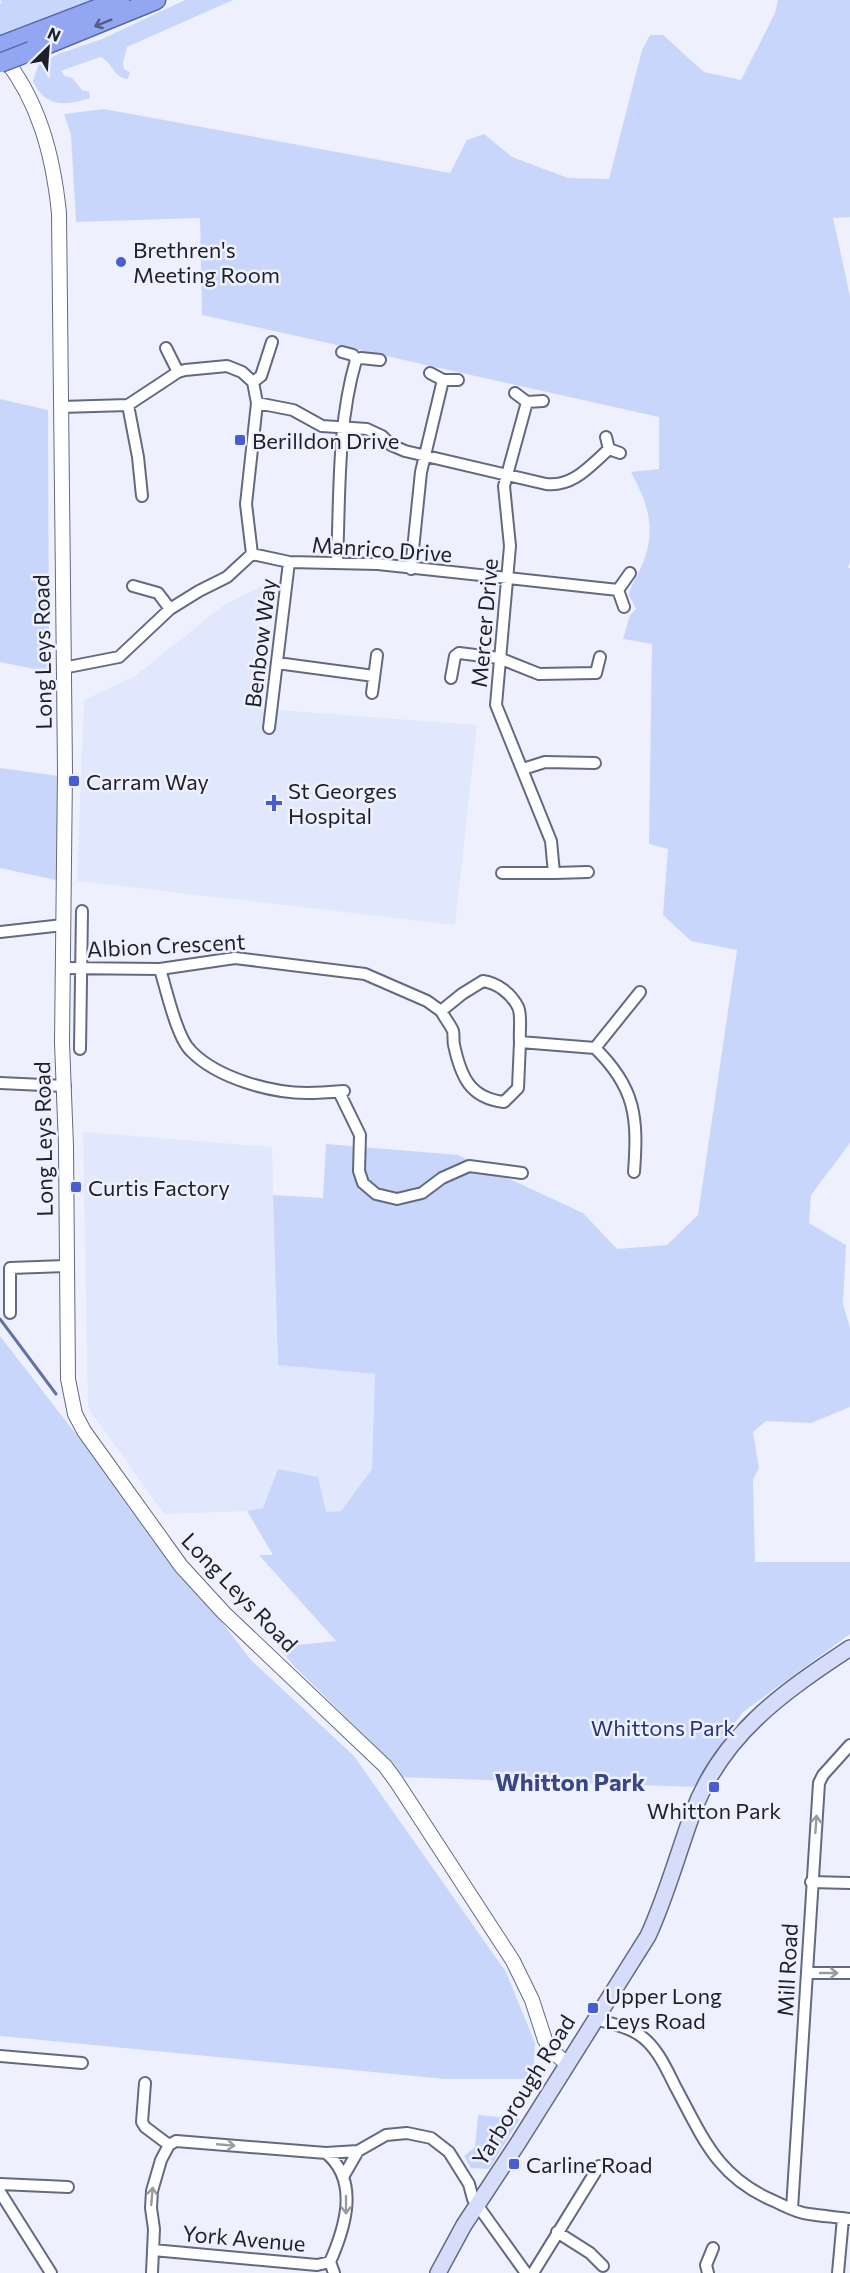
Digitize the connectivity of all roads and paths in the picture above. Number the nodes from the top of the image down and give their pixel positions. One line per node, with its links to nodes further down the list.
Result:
1 (120, 0): 3 (highway)
2 (156, 0): 3 (highway, one-way to 3)
3 (28, 44): 4 (highway); 6 (highway, bridge)
4 (0, 46)
5 (0, 52): 22 (street, Long Leys Road)
6 (0, 63)
7 (273, 342): 16 (street)
8 (166, 348): 12 (street)
9 (342, 352): 10 (street)
10 (356, 360): 11 (street); 23 (street)
11 (380, 360)
12 (178, 372): 16 (street); 21 (street)
13 (430, 373): 14 (street)
14 (443, 380): 15 (street); 27 (street)
15 (458, 380)
16 (253, 382): 18 (street)
17 (515, 393): 19 (street)
18 (257, 402): 23 (street); 30 (street)
19 (527, 402): 20 (street); 28 (street, Mercer Drive)
20 (543, 402)
21 (128, 405): 22 (street); 29 (street)
22 (61, 407): 44 (street, Long Leys Road)
23 (343, 428): 27 (street); 31 (street)
24 (606, 437): 25 (street)
25 (609, 449): 26 (street); 28 (street)
26 (620, 453)
27 (425, 455): 28 (street); 33 (street)
28 (507, 474): 35 (street, Mercer Drive)
29 (142, 496)
30 (252, 554): 32 (street, Manrico Drive); 39 (street)
31 (337, 561): 32 (street, Manrico Drive); 33 (street, Manrico Drive)
32 (289, 562): 43 (street, Benbow Way)
33 (411, 569): 35 (street, Manrico Drive)
34 (630, 573): 37 (street)
35 (507, 579): 37 (street, Manrico Drive); 42 (street, Mercer Drive)
36 (133, 586): 39 (street)
37 (618, 590): 38 (street)
38 (624, 607)
39 (170, 609): 44 (street)
40 (377, 655): 45 (street)
41 (600, 657): 42 (street)
42 (499, 658): 46 (street); 50 (street, Mercer Drive)
43 (277, 663): 45 (street); 48 (street, Benbow Way)
44 (63, 668): 55 (street, Long Leys Road)
45 (374, 676): 47 (street)
46 (451, 678)
47 (372, 693)
48 (269, 728)
49 (595, 763): 50 (street)
50 (523, 770): 53 (street, Mercer Drive)
51 (588, 872): 53 (street)
52 (502, 873): 53 (street)
53 (554, 873)
54 (82, 911): 58 (street)
55 (63, 925): 56 (street); 57 (street, Long Leys Road)
56 (0, 932)
57 (63, 968): 58 (street, Albion Crescent); 66 (street, Long Leys Road)
58 (80, 969): 59 (street, Albion Crescent); 64 (street)
59 (160, 969): 61 (street, Albion Crescent); 67 (street)
60 (640, 992): 63 (street)
61 (441, 1011): 62 (street); 62 (street)
62 (520, 1042): 63 (street)
63 (595, 1048): 68 (street)
64 (80, 1049)
65 (0, 1083): 66 (street)
66 (65, 1086): 69 (street, Long Leys Road)
67 (522, 1173)
68 (634, 1173)
69 (66, 1266): 70 (street); 80 (street, Long Leys Road)
70 (10, 1313)
71 (850, 1648): 77 (main road, Yarborough Road)
72 (850, 1745): 73 (street, Mill Road, one-way to 72)
73 (811, 1882): 74 (street); 75 (street, Mill Road)
74 (850, 1883)
75 (808, 1973): 76 (street, one-way to 76); 93 (street, Mill Road)
76 (850, 1973)
77 (595, 2019): 80 (main road, Yarborough Road); 93 (street)
78 (0, 2056): 79 (street)
79 (82, 2063)
80 (567, 2064): 90 (main road, Yarborough Road)
81 (145, 2083): 82 (street)
82 (169, 2145): 84 (street, one-way to 84); 97 (street, one-way to 82)
83 (358, 2151): 84 (street); 86 (street); 88 (street)
84 (326, 2153): 86 (street)
85 (599, 2166): 95 (street)
86 (343, 2176): 98 (street, one-way to 98)
87 (0, 2184): 89 (street)
88 (469, 2184): 90 (street); 92 (street)
89 (68, 2187)
90 (488, 2187): 92 (main road, Yarborough Road)
91 (0, 2192): 100 (street)
92 (478, 2204): 103 (main road, Yarborough Road); 104 (street)
93 (792, 2209): 94 (street)
94 (847, 2218): 107 (street)
95 (557, 2232): 99 (street); 105 (street)
96 (713, 2248): 106 (street)
97 (153, 2250): 98 (street, York Avenue); 101 (street)
98 (330, 2262): 102 (street)
99 (603, 2266)
100 (51, 2273)
101 (152, 2273)
102 (334, 2273)
103 (438, 2273)
104 (526, 2273)
105 (533, 2273)
106 (708, 2273)
107 (838, 2273)

